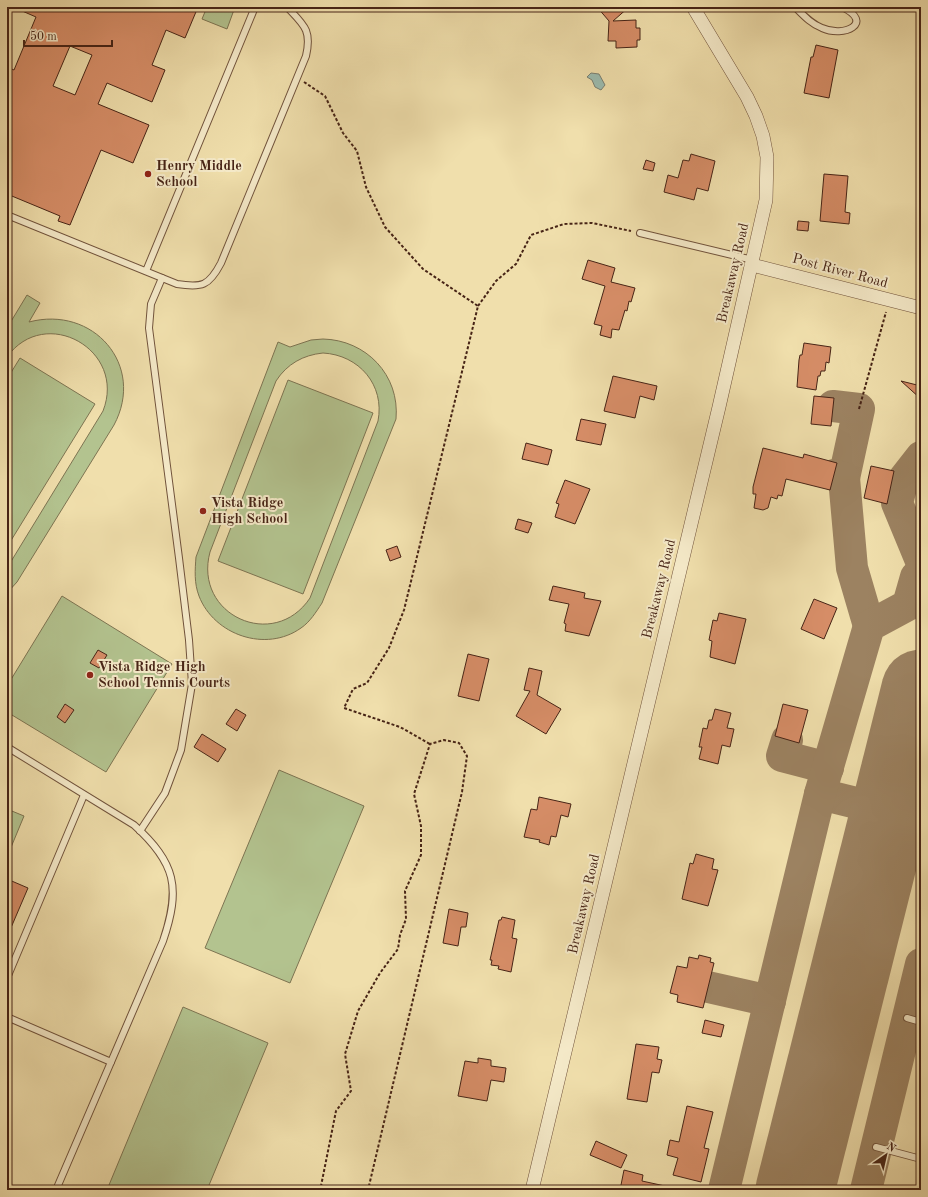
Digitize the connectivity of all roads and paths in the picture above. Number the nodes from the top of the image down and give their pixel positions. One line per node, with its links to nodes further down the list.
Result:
1 (255, 7): 10 (lane)
2 (287, 7): 6 (lane)
3 (795, 7): 4 (lane)
4 (842, 7)
5 (694, 8): 9 (street, Breakaway Road)
6 (297, 78): 11 (lane); 13 (path)
7 (7, 215): 10 (lane)
8 (640, 232): 9 (lane); 13 (path)
9 (752, 263): 12 (street, Post River Road); 30 (street, Breakaway Road)
10 (146, 271): 11 (lane)
11 (162, 278): 19 (lane)
12 (889, 300): 14 (street, Post River Road); 15 (path)
13 (478, 306): 16 (path)
14 (921, 308)
15 (859, 409)
16 (430, 744): 28 (path); 29 (path)
17 (7, 747): 18 (lane)
18 (84, 795): 19 (lane); 20 (lane)
19 (140, 831): 24 (lane)
20 (7, 978)
21 (7, 1017): 24 (lane)
22 (907, 1018): 23 (lane)
23 (921, 1022)
24 (111, 1062): 27 (lane)
25 (876, 1147): 26 (lane)
26 (921, 1160)
27 (56, 1190)
28 (317, 1190)
29 (368, 1190)
30 (532, 1190)

